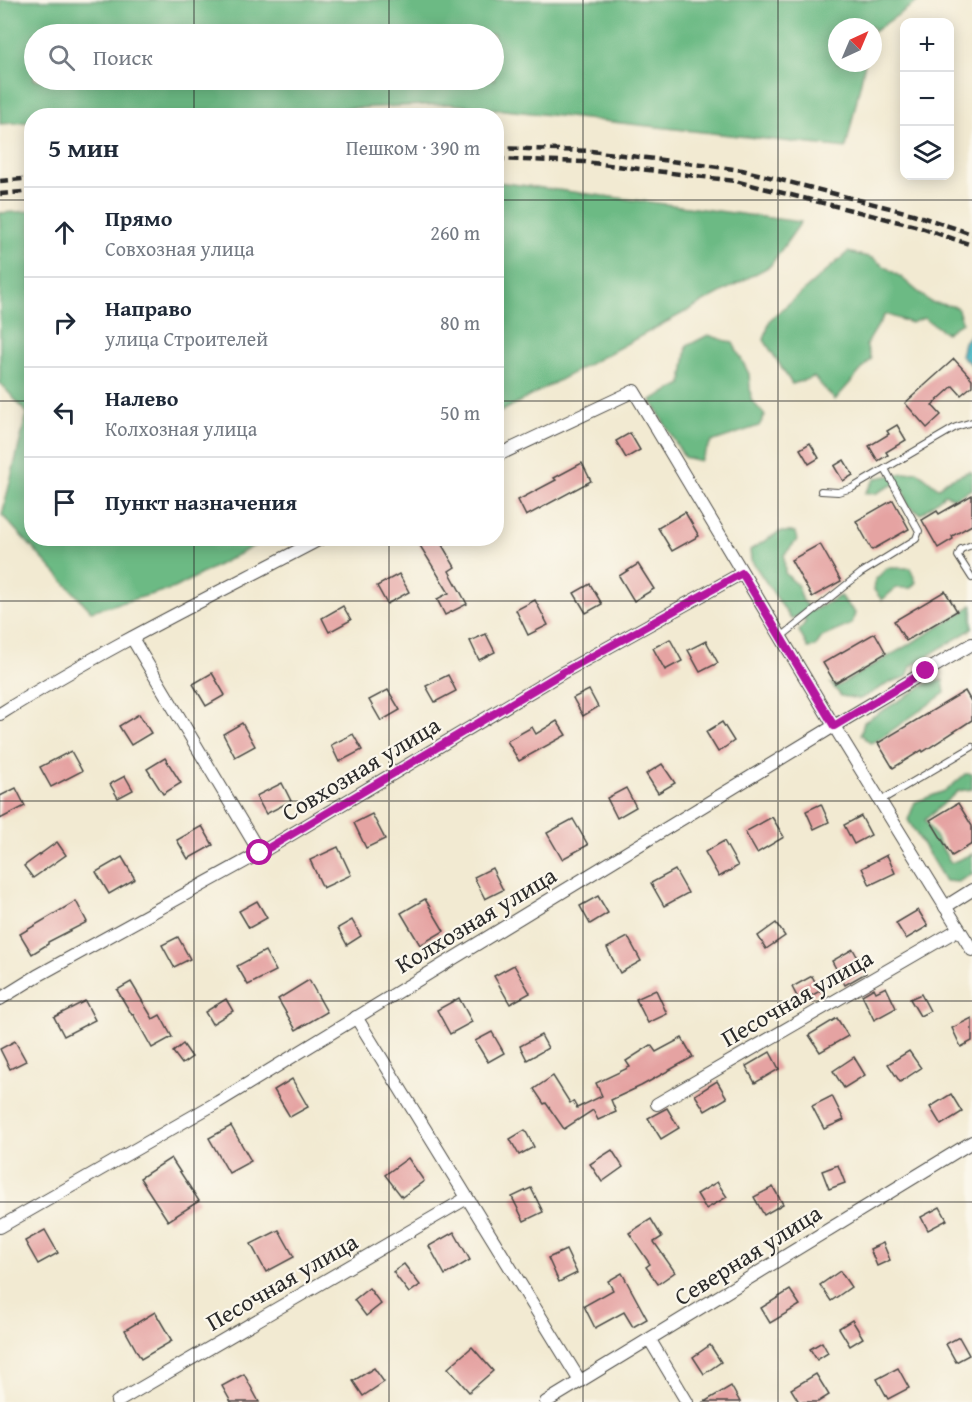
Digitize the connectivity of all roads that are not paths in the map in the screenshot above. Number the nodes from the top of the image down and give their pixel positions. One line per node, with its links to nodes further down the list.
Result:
1 (972, 422): 3 (lane)
2 (504, 452): 7 (street)
3 (885, 469): 4 (lane); 9 (lane)
4 (821, 491)
5 (972, 544): 8 (lane)
6 (307, 546): 10 (street)
7 (742, 573): 9 (street); 16 (street, Совхозная улица)
8 (972, 578)
9 (780, 637): 13 (street)
10 (132, 638): 12 (street); 16 (street)
11 (972, 644): 13 (street, Колхозная улица)
12 (0, 714)
13 (834, 726): 15 (street); 22 (street, Колхозная улица)
14 (972, 747): 15 (lane)
15 (880, 801): 18 (street)
16 (260, 853): 21 (street, Совхозная улица)
17 (972, 890): 18 (street)
18 (945, 907): 19 (street)
19 (959, 929): 20 (street); 23 (street, Песочная улица)
20 (972, 950)
21 (0, 999)
22 (356, 1017): 25 (street); 26 (street, Колхозная улица)
23 (657, 1104)
24 (972, 1142): 27 (street, Северная улица)
25 (467, 1198): 28 (street); 29 (street, Песочная улица)
26 (0, 1227)
27 (650, 1340): 28 (street, Северная улица); 31 (street)
28 (580, 1381): 30 (street, Северная улица)
29 (117, 1402)
30 (546, 1402)
31 (687, 1402)

